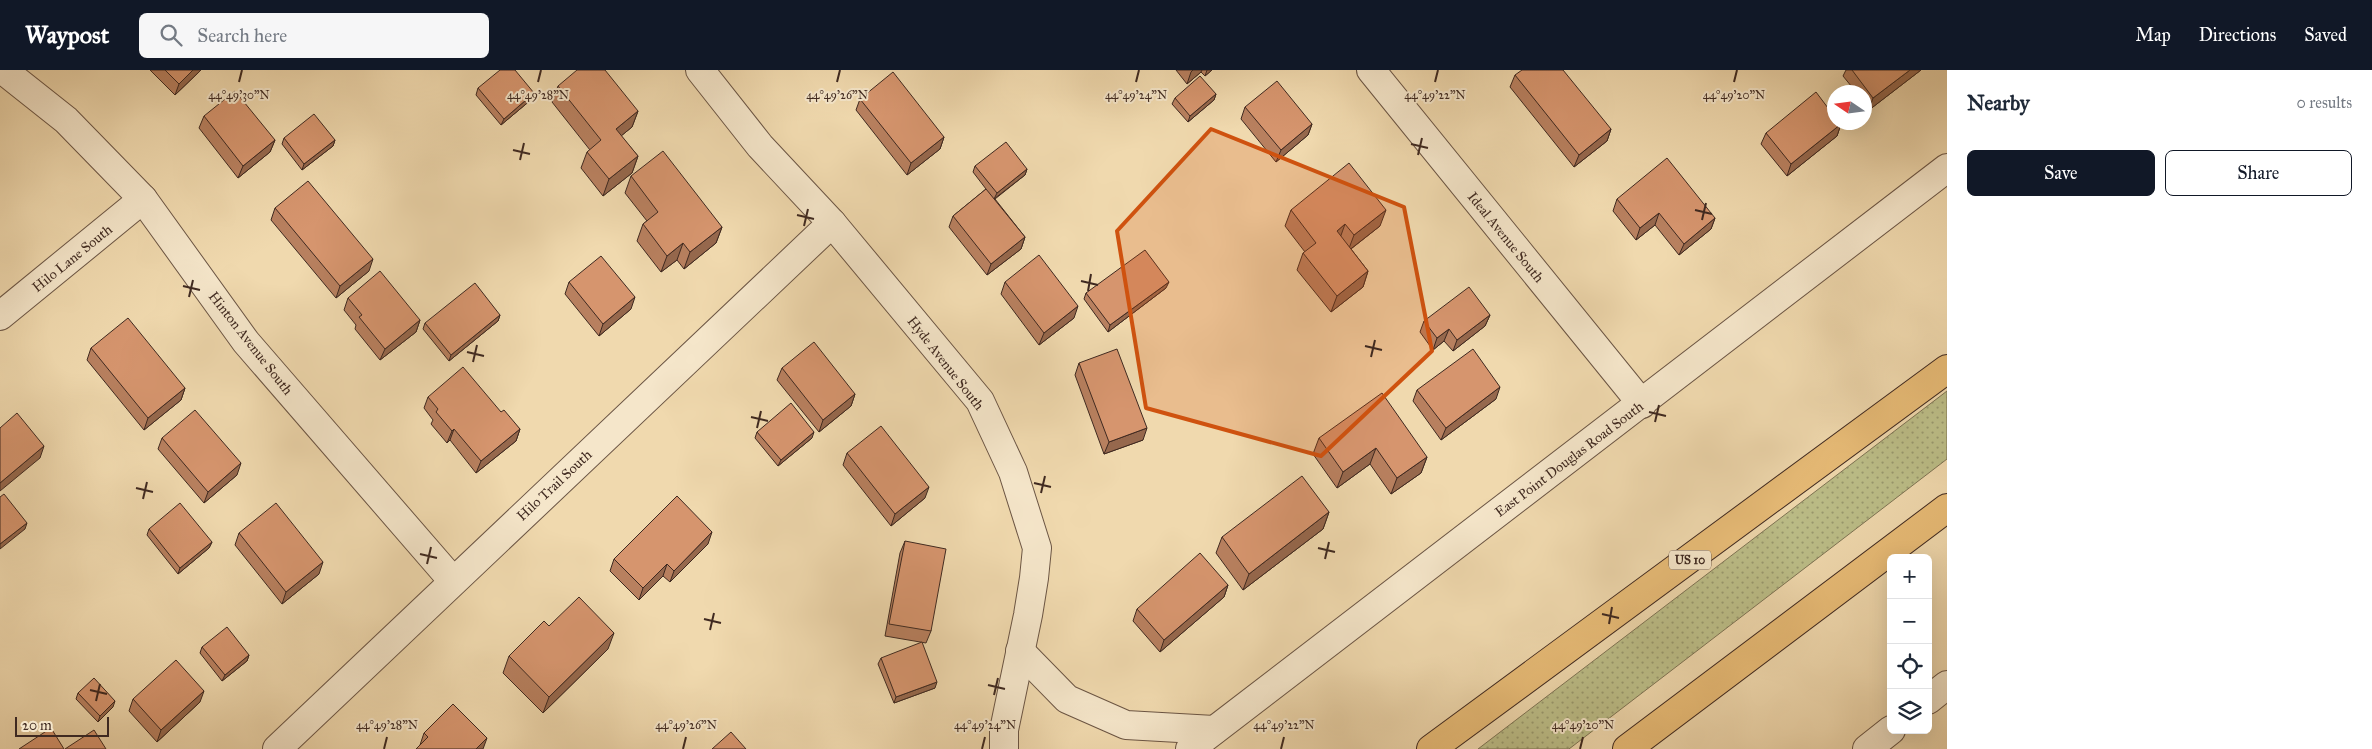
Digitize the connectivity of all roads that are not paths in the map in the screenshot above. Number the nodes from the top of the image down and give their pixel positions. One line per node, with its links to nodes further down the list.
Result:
1 (3, 70): 5 (street, Hinton Avenue South)
2 (700, 70): 6 (street, Hyde Avenue South)
3 (1371, 70): 9 (street, Ideal Avenue South)
4 (1947, 168): 9 (street, East Point Douglas Road South)
5 (143, 199): 7 (street, Hilo Lane South); 11 (street, Hinton Avenue South)
6 (832, 223): 11 (street, Hilo Trail South); 12 (street, Hyde Avenue South)
7 (0, 316)
8 (1947, 369): 20 (highway, US 10)
9 (1642, 404): 15 (street, East Point Douglas Road South)
10 (1947, 508): 21 (highway)
11 (452, 581): 17 (street, Hilo Trail South)
12 (1020, 651): 15 (street); 18 (street, Hyde Avenue South)
13 (1947, 685): 14 (street)
14 (1932, 697)
15 (1214, 730): 19 (street, East Point Douglas Road South)
16 (1887, 733): 22 (street)
17 (277, 749)
18 (1004, 749)
19 (1190, 749)
20 (1431, 749)
21 (1627, 749)
22 (1867, 749)

